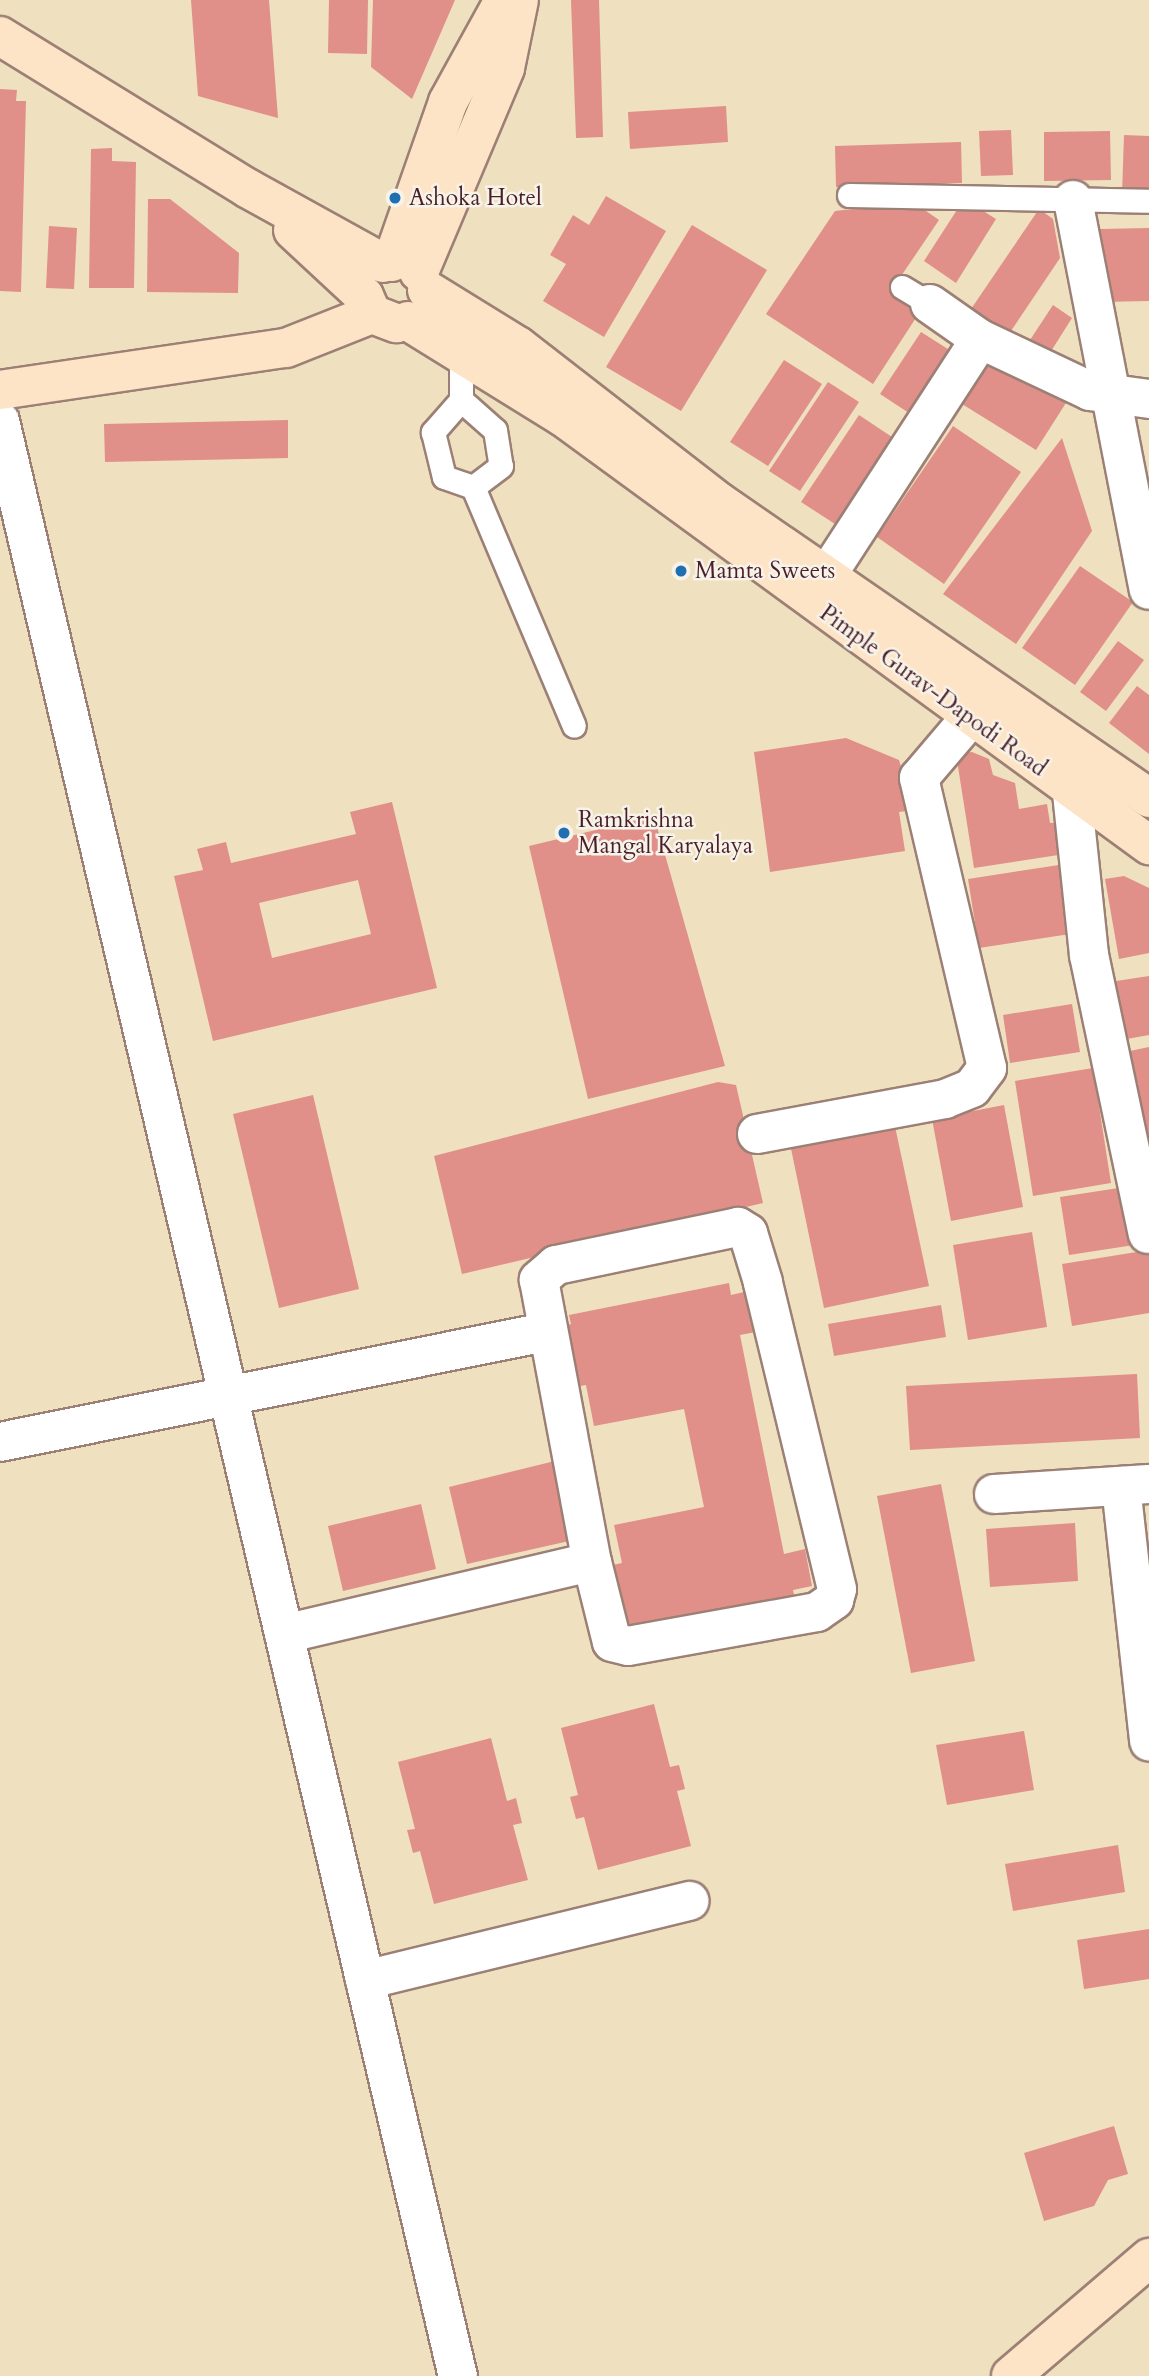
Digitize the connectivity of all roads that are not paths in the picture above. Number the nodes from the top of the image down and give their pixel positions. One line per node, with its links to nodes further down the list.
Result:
1 (504, 0): 7 (street)
2 (519, 0): 7 (street)
3 (0, 36): 7 (street, Pimple Gurav-Dapodi Road)
4 (849, 195): 5 (lane)
5 (1073, 200): 6 (lane); 12 (street)
6 (1149, 201)
7 (395, 288): 10 (street, Pimple Gurav-Dapodi Road); 11 (street); 16 (street, Pimple Gurav-Dapodi Road)
8 (916, 296): 9 (street)
9 (980, 339): 12 (street); 16 (street)
10 (461, 355): 13 (lane); 18 (street, Pimple Gurav-Dapodi Road)
11 (0, 390)
12 (1131, 399): 17 (street)
13 (461, 400): 15 (lane); 15 (lane)
14 (0, 421): 26 (street)
15 (472, 487): 19 (lane)
16 (827, 576): 21 (street, Pimple Gurav-Dapodi Road)
17 (1149, 590)
18 (970, 718): 20 (street, Pimple Gurav-Dapodi Road); 23 (street)
19 (573, 726)
20 (1072, 793): 22 (street, Pimple Gurav-Dapodi Road); 24 (street)
21 (1149, 798)
22 (1149, 845)
23 (757, 1134)
24 (1148, 1234)
25 (535, 1334): 26 (street)
26 (229, 1399): 27 (street); 31 (street)
27 (0, 1442)
28 (1135, 1485): 29 (street); 32 (street)
29 (994, 1494)
30 (592, 1562): 30 (street); 31 (street)
31 (284, 1634): 34 (street)
32 (1149, 1741)
33 (690, 1902): 34 (street)
34 (365, 1980): 36 (street)
35 (1149, 2258): 37 (street)
36 (458, 2376)
37 (1011, 2376)

